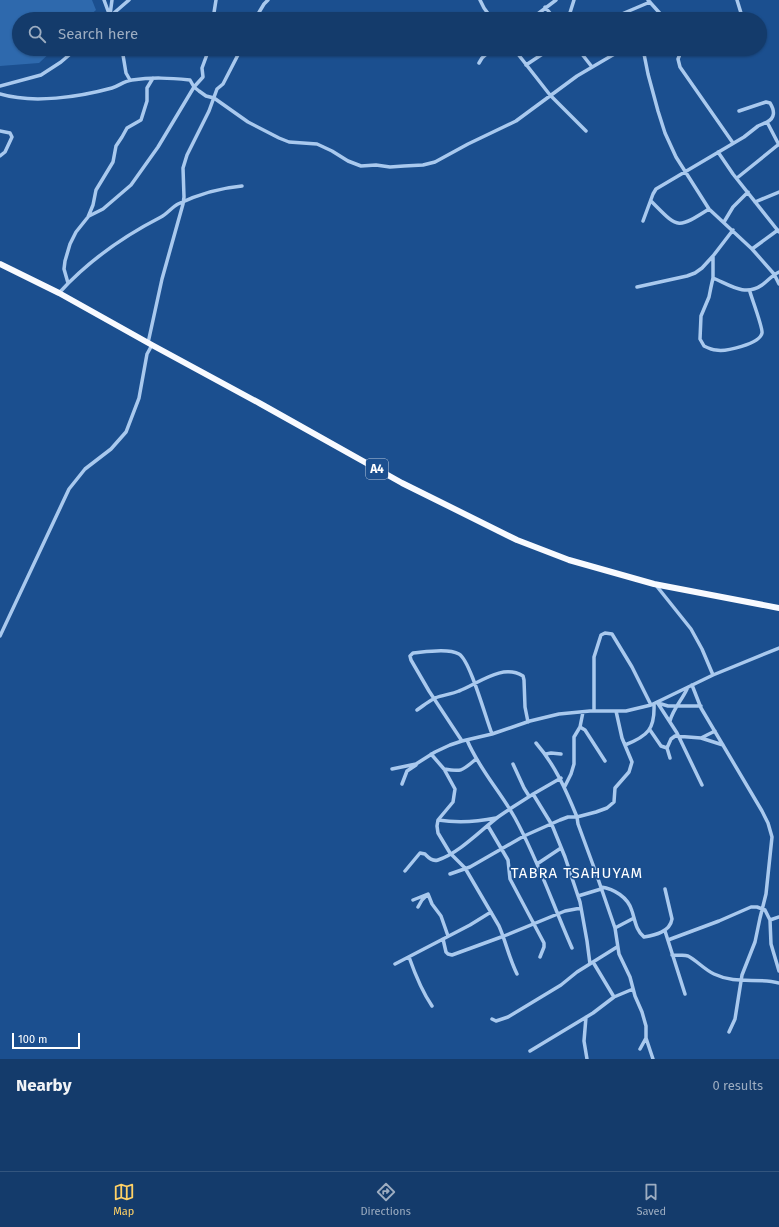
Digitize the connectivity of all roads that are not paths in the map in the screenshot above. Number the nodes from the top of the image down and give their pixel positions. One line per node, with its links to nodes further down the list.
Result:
1 (104, 0): 12 (street)
2 (112, 0): 13 (street)
3 (129, 0): 14 (street)
4 (216, 0): 15 (street)
5 (268, 0): 16 (street)
6 (480, 0): 17 (street)
7 (556, 0): 11 (street)
8 (574, 0): 20 (street)
9 (737, 0): 23 (street)
10 (649, 1): 21 (street); 22 (street)
11 (545, 7): 18 (street); 19 (street)
12 (107, 12)
13 (110, 12)
14 (116, 12)
15 (214, 12)
16 (259, 12)
17 (487, 12)
18 (539, 12)
19 (549, 12)
20 (570, 12)
21 (625, 12)
22 (659, 12)
23 (741, 12)
24 (68, 56): 40 (street)
25 (123, 56): 39 (street)
26 (206, 56): 41 (street)
27 (237, 56): 44 (street)
28 (484, 56): 35 (street)
29 (519, 56): 36 (street)
30 (540, 56): 36 (street)
31 (583, 56): 37 (street)
32 (611, 56): 37 (street)
33 (644, 56): 53 (street)
34 (679, 56): 49 (street)
35 (479, 62)
36 (526, 65): 43 (street)
37 (592, 67): 43 (street)
38 (153, 78): 39 (street); 41 (street); 62 (street)
39 (130, 80): 42 (street)
40 (0, 86)
41 (194, 87): 44 (street); 62 (street)
42 (0, 94)
43 (550, 95): 44 (street); 48 (street)
44 (214, 98): 59 (street)
45 (739, 111): 46 (street)
46 (767, 122): 49 (street); 50 (street)
47 (0, 131): 52 (street)
48 (586, 132)
49 (733, 143): 51 (street)
50 (779, 144): 54 (street)
51 (718, 152): 53 (street); 54 (street)
52 (0, 156)
53 (686, 172): 58 (street); 61 (street)
54 (737, 178): 56 (street)
55 (242, 186): 59 (street)
56 (748, 192): 60 (street); 64 (street)
57 (779, 192): 60 (street)
58 (651, 201): 61 (street); 63 (street)
59 (184, 202): 73 (street); 78 (street)
60 (755, 202): 66 (street)
61 (710, 209): 64 (street)
62 (88, 217): 73 (street)
63 (643, 221)
64 (724, 222): 65 (street)
65 (733, 230): 67 (street); 68 (street)
66 (779, 231): 67 (street)
67 (752, 249): 71 (street)
68 (713, 256): 72 (street); 75 (street)
69 (0, 264): 77 (highway, A4)
70 (779, 272): 71 (street)
71 (774, 274): 74 (street); 76 (street)
72 (713, 278): 76 (street); 76 (street)
73 (68, 283): 77 (street)
74 (779, 284)
75 (637, 287)
76 (750, 292)
77 (58, 294): 78 (highway, A4)
78 (150, 344): 79 (highway, A4); 81 (street)
79 (654, 584): 80 (highway, A4); 83 (street)
80 (779, 608)
81 (0, 636)
82 (779, 648): 83 (street)
83 (713, 675): 85 (street)
84 (475, 685): 87 (street); 87 (street); 96 (street); 100 (street)
85 (692, 686): 86 (street); 90 (street)
86 (687, 688): 88 (street); 89 (street)
87 (434, 699): 91 (street); 104 (street)
88 (654, 704): 89 (street); 92 (street); 93 (street); 95 (street); 98 (street)
89 (677, 706): 90 (street); 95 (street)
90 (701, 706): 99 (street)
91 (417, 710)
92 (594, 711): 93 (street); 94 (street)
93 (616, 711): 106 (street)
94 (583, 712): 96 (street); 97 (street)
95 (670, 721): 101 (street)
96 (528, 722): 100 (street)
97 (580, 727): 114 (street); 122 (street)
98 (650, 730): 106 (street); 108 (street)
99 (715, 731): 102 (street); 107 (street)
100 (492, 734): 103 (street)
101 (678, 736): 102 (street); 108 (street); 121 (street)
102 (701, 738): 107 (street)
103 (467, 740): 104 (street); 113 (street)
104 (462, 741): 109 (street)
105 (536, 743): 110 (street)
106 (625, 745): 125 (street)
107 (723, 745): 145 (street)
108 (667, 748): 112 (street)
109 (432, 754): 115 (street); 118 (street)
110 (546, 754): 111 (street); 119 (street)
111 (561, 754)
112 (670, 758)
113 (476, 760): 118 (street); 124 (street)
114 (605, 761)
115 (416, 764): 117 (street); 120 (street)
116 (513, 764): 123 (street)
117 (392, 769)
118 (444, 769): 127 (street)
119 (560, 778): 122 (street); 123 (street)
120 (402, 784)
121 (702, 785)
122 (564, 786): 125 (street)
123 (531, 795): 124 (street); 128 (street)
124 (510, 809): 126 (street); 130 (street)
125 (577, 817): 128 (street); 138 (street)
126 (497, 818): 127 (street); 129 (street)
127 (438, 820): 133 (street)
128 (552, 825): 130 (street); 131 (street)
129 (488, 826): 132 (street); 133 (street)
130 (524, 836): 132 (street); 134 (street)
131 (562, 848): 134 (street); 141 (street)
132 (502, 849): 135 (street); 151 (street)
133 (450, 853): 135 (street); 136 (street)
134 (537, 864): 147 (street)
135 (465, 868): 137 (street); 146 (street)
136 (405, 871)
137 (450, 874)
138 (601, 888): 141 (street); 149 (street); 152 (street)
139 (665, 889): 153 (street)
140 (428, 894): 142 (street); 143 (street); 154 (street)
141 (578, 896): 144 (street)
142 (413, 900)
143 (418, 907)
144 (581, 908): 147 (street); 163 (street)
145 (762, 909): 150 (street); 157 (street); 167 (street)
146 (491, 912): 154 (street); 155 (street)
147 (559, 914): 151 (street); 159 (street)
148 (779, 917): 150 (street)
149 (634, 918): 152 (street); 153 (street)
150 (770, 920): 165 (street)
151 (534, 923): 155 (street); 162 (street)
152 (614, 928): 158 (street)
153 (665, 931): 157 (street)
154 (448, 936): 156 (street)
155 (504, 936): 156 (street); 166 (street)
156 (443, 939): 161 (street)
157 (668, 940): 160 (street)
158 (617, 947): 163 (street); 169 (street)
159 (572, 948)
160 (672, 955): 167 (street); 170 (street)
161 (409, 957): 164 (street); 172 (street)
162 (540, 957)
163 (592, 963): 171 (street); 174 (street)
164 (395, 964)
165 (779, 971)
166 (517, 974)
167 (741, 981): 168 (street); 175 (street)
168 (779, 983)
169 (633, 989): 171 (street); 176 (street)
170 (685, 994)
171 (614, 997): 173 (street)
172 (432, 1006)
173 (586, 1017): 178 (street); 179 (street)
174 (492, 1020)
175 (729, 1032)
176 (646, 1038): 177 (street); 180 (street)
177 (640, 1050)
178 (530, 1051)
179 (587, 1059)
180 (653, 1059)

